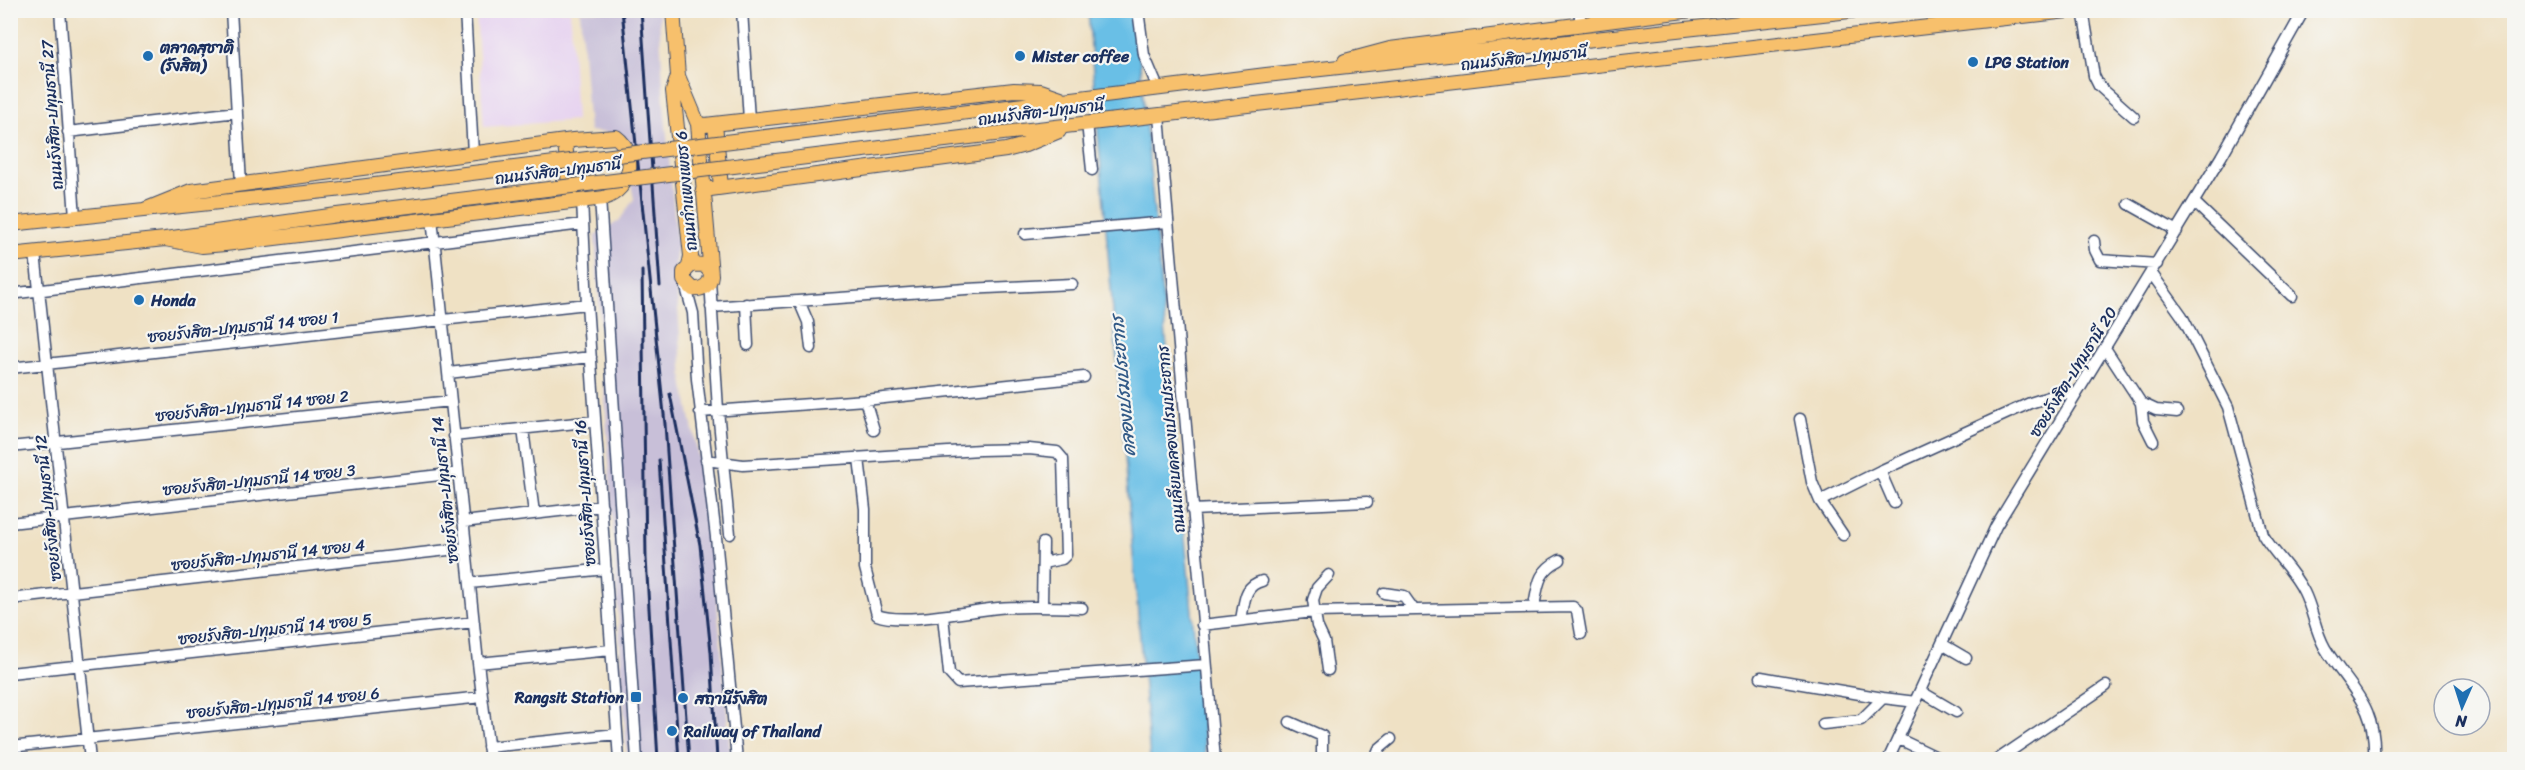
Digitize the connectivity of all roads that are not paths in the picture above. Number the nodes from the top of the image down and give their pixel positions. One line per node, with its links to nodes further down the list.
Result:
1 (60, 10): 25 (street, ถนนรังสิต-ปทุมธานี 27)
2 (231, 10): 17 (street)
3 (465, 10): 27 (street)
4 (673, 10): 14 (main road, ถนนกำแพงเพชร 6)
5 (742, 10): 20 (street)
6 (1138, 10): 15 (street)
7 (1692, 10): 12 (main road)
8 (1859, 10): 13 (main road, ถนนรังสิต-ปทุมธานี)
9 (2076, 10): 18 (main road, ถนนรังสิต-ปทุมธานี)
10 (2083, 10): 19 (street)
11 (2304, 10): 34 (street, ซอยรังสิต-ปทุมธานี 20)
12 (1580, 17): 13 (main road)
13 (1320, 69): 15 (main road, ถนนรังสิต-ปทุมธานี)
14 (678, 76): 22 (main road, ถนนกำแพงเพชร 6); 49 (main road, ถนนกำแพงเพชร 6)
15 (1152, 89): 16 (main road, ถนนรังสิต-ปทุมธานี)
16 (1066, 99): 20 (main road); 36 (main road, ถนนรังสิต-ปทุมธานี, bridge)
17 (237, 112): 25 (street); 29 (street)
18 (1154, 116): 21 (main road, ถนนรังสิต-ปทุมธานี); 39 (street, ถนนเลียบคลองเปรมประชากร)
19 (2134, 117)
20 (748, 120): 23 (main road)
21 (1090, 123): 24 (main road, ถนนรังสิต-ปทุมธานี); 28 (street)
22 (698, 124): 23 (main road); 31 (main road, ถนนกำแพงเพชร 6)
23 (715, 124): 30 (main road)
24 (1072, 125): 30 (main road); 44 (main road, ถนนรังสิต-ปทุมธานี, bridge)
25 (68, 132): 37 (street, ถนนรังสิต-ปทุมธานี 27)
26 (565, 141): 27 (main road); 32 (main road); 33 (main road)
27 (473, 153): 29 (main road)
28 (1092, 170)
29 (241, 184): 36 (main road)
30 (721, 187): 31 (main road)
31 (703, 190): 52 (main road, ถนนกำแพงเพชร 6)
32 (600, 198): 33 (main road); 148 (street)
33 (576, 200): 38 (main road); 41 (street, ซอยรังสิต-ปทุมธานี 16)
34 (2194, 202): 42 (street, ซอยรังสิต-ปทุมธานี 20); 56 (street)
35 (2129, 204): 42 (street)
36 (144, 210): 37 (main road, ถนนรังสิต-ปทุมธานี)
37 (75, 217): 40 (main road, ถนนรังสิต-ปทุมธานี)
38 (432, 218): 44 (main road); 46 (street, ซอยรังสิต-ปทุมธานี 14)
39 (1166, 222): 43 (street); 95 (street, ถนนเลียบคลองเปรมประชากร)
40 (10, 224)
41 (583, 225): 46 (street); 58 (street, ซอยรังสิต-ปทุมธานี 16)
42 (2177, 231): 50 (street, ซอยรังสิต-ปทุมธานี 20)
43 (1025, 234)
44 (165, 239): 47 (main road, ถนนรังสิต-ปทุมธานี)
45 (2094, 241): 50 (street)
46 (434, 242): 54 (street); 62 (street, ซอยรังสิต-ปทุมธานี 14)
47 (35, 253): 48 (main road, ถนนรังสิต-ปทุมธานี); 54 (street, ซอยรังสิต-ปทุมธานี 12)
48 (10, 255)
49 (689, 266): 51 (main road); 52 (main road)
50 (2155, 269): 65 (street, ซอยรังสิต-ปทุมธานี 20); 156 (street)
51 (684, 280): 52 (main road); 61 (street)
52 (707, 280): 60 (street); 61 (street)
53 (1072, 284): 57 (street)
54 (39, 291): 55 (street); 67 (street, ซอยรังสิต-ปทุมธานี 12)
55 (10, 294)
56 (2292, 296)
57 (799, 302): 59 (street); 64 (street)
58 (587, 304): 62 (street, ซอยรังสิต-ปทุมธานี 14 ซอย 1); 66 (street, ซอยรังสิต-ปทุมธานี 16)
59 (746, 304): 60 (street); 63 (street)
60 (711, 307): 75 (street)
61 (693, 312): 76 (street)
62 (442, 319): 67 (street, ซอยรังสิต-ปทุมธานี 14 ซอย 1); 69 (street, ซอยรังสิต-ปทุมธานี 14)
63 (748, 345)
64 (811, 348)
65 (2105, 348): 71 (street, ซอยรังสิต-ปทุมธานี 20); 74 (street)
66 (591, 357): 69 (street); 79 (street, ซอยรังสิต-ปทุมธานี 16)
67 (47, 364): 68 (street, ซอยรังสิต-ปทุมธานี 14 ซอย 1); 84 (street, ซอยรังสิต-ปทุมธานี 12)
68 (10, 368)
69 (448, 373): 72 (street, ซอยรังสิต-ปทุมธานี 14)
70 (1084, 377): 73 (street)
71 (2077, 393): 89 (street); 123 (street, ซอยรังสิต-ปทุมธานี 20)
72 (451, 400): 82 (street, ซอยรังสิต-ปทุมธานี 14); 84 (street, ซอยรังสิต-ปทุมธานี 14 ซอย 2)
73 (865, 400): 75 (street); 81 (street)
74 (2141, 403): 77 (street); 83 (street)
75 (718, 410): 76 (street); 88 (street)
76 (700, 412): 87 (street)
77 (2177, 412)
78 (1800, 419): 91 (street)
79 (595, 421): 80 (street); 94 (street, ซอยรังสิต-ปทุมธานี 16)
80 (523, 429): 82 (street); 96 (street)
81 (874, 430)
82 (454, 436): 90 (street, ซอยรังสิต-ปทุมธานี 14)
83 (2154, 441)
84 (57, 442): 85 (street, ซอยรังสิต-ปทุมธานี 14 ซอย 2); 97 (street, ซอยรังสิต-ปทุมธานี 12)
85 (10, 447)
86 (859, 458): 88 (street); 105 (street); 118 (street)
87 (706, 460): 88 (street); 149 (street)
88 (723, 462): 100 (street)
89 (1880, 471): 91 (street); 93 (street)
90 (458, 473): 97 (street, ซอยรังสิต-ปทุมธานี 14 ซอย 3); 98 (street, ซอยรังสิต-ปทุมธานี 14)
91 (1820, 501): 101 (street)
92 (1367, 502): 95 (street)
93 (1894, 503)
94 (602, 506): 96 (street); 106 (street, ซอยรังสิต-ปทุมธานี 16)
95 (1192, 510): 121 (street, ถนนเลียบคลองเปรมประชากร)
96 (534, 513): 98 (street)
97 (64, 517): 99 (street, ซอยรังสิต-ปทุมธานี 14 ซอย 3); 110 (street, ซอยรังสิต-ปทุมธานี 12)
98 (464, 522): 103 (street, ซอยรังสิต-ปทุมธานี 14)
99 (10, 523)
100 (730, 534)
101 (1843, 535)
102 (1043, 543): 105 (street)
103 (466, 548): 109 (street, ซอยรังสิต-ปทุมธานี 14); 110 (street, ซอยรังสิต-ปทุมธานี 14 ซอย 4)
104 (1560, 560): 114 (street)
105 (1043, 563): 113 (street)
106 (606, 569): 109 (street); 124 (street, ซอยรังสิต-ปทุมธานี 16)
107 (1329, 575): 117 (street)
108 (1262, 581): 119 (street)
109 (470, 583): 120 (street, ซอยรังสิต-ปทุมธานี 14)
110 (72, 592): 112 (street, ซอยรังสิต-ปทุมธานี 14 ซอย 4); 128 (street, ซอยรังสิต-ปทุมธานี 12)
111 (1384, 593): 116 (street)
112 (10, 599)
113 (1042, 606): 115 (street); 118 (street)
114 (1534, 607): 116 (street); 122 (street)
115 (1082, 608)
116 (1414, 610): 117 (street)
117 (1313, 612): 119 (street); 129 (street)
118 (944, 616): 127 (street)
119 (1241, 619): 121 (street)
120 (474, 622): 126 (street, ซอยรังสิต-ปทุมธานี 14); 128 (street, ซอยรังสิต-ปทุมธานี 14 ซอย 5)
121 (1202, 625): 127 (street, ถนนเลียบคลองเปรมประชากร)
122 (1581, 634)
123 (1942, 644): 125 (street); 134 (street, ซอยรังสิต-ปทุมธานี 20)
124 (610, 650): 126 (street); 139 (street, ซอยรังสิต-ปทุมธานี 16)
125 (1966, 658)
126 (478, 663): 133 (street, ซอยรังสิต-ปทุมธานี 14)
127 (1204, 665): 150 (street, ถนนเลียบคลองเปรมประชากร)
128 (80, 666): 130 (street, ซอยรังสิต-ปทุมธานี 14 ซอย 5); 142 (street, ซอยรังสิต-ปทุมธานี 12)
129 (1328, 670)
130 (10, 673)
131 (1761, 678): 135 (street)
132 (2106, 686): 155 (street)
133 (482, 697): 142 (street, ซอยรังสิต-ปทุมธานี 14 ซอย 6); 144 (street, ซอยรังสิต-ปทุมธานี 14)
134 (1918, 697): 135 (street); 136 (street); 141 (street, ซอยรังสิต-ปทุมธานี 20)
135 (1883, 698): 138 (street)
136 (1956, 712)
137 (1290, 722): 151 (street)
138 (1823, 724)
139 (617, 734): 144 (street); 147 (street, ซอยรังสิต-ปทุมธานี 16)
140 (1391, 739): 152 (street)
141 (1899, 739): 153 (street, ซอยรังสิต-ปทุมธานี 20); 154 (street)
142 (88, 740): 143 (street, ซอยรังสิต-ปทุมธานี 14 ซอย 6); 145 (street, ซอยรังสิต-ปทุมธานี 12)
143 (10, 747)
144 (488, 747): 146 (street, ซอยรังสิต-ปทุมธานี 14)
145 (90, 759)
146 (490, 759)
147 (618, 759)
148 (637, 759)
149 (737, 759)
150 (1215, 759)
151 (1322, 759)
152 (1374, 759)
153 (1888, 759)
154 (1943, 759)
155 (1997, 759)
156 (2374, 759)

